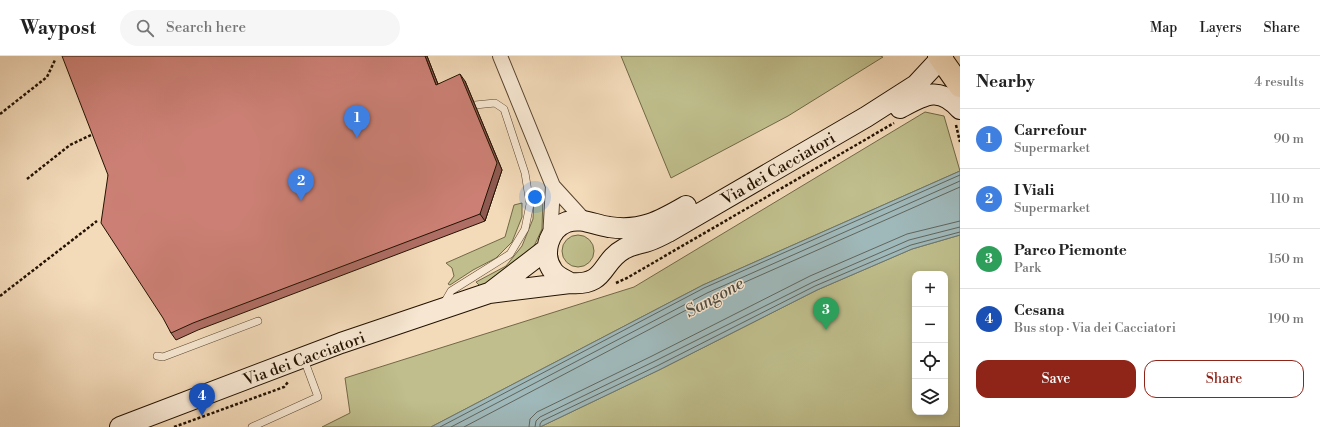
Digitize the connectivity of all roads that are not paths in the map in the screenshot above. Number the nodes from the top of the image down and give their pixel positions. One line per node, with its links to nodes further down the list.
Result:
1 (500, 56): 7 (street)
2 (935, 61): 3 (highway); 6 (street, Via dei Cacciatori); 8 (street, Via dei Cacciatori)
3 (960, 86)
4 (475, 106): 13 (lane)
5 (960, 109): 6 (street)
6 (866, 117): 10 (street, Via dei Cacciatori)
7 (553, 186): 8 (street); 9 (street)
8 (589, 222): 9 (street, Via dei Cacciatori); 10 (street)
9 (548, 244): 11 (street); 12 (street, Via dei Cacciatori)
10 (607, 267): 11 (street, Via dei Cacciatori)
11 (570, 282): 12 (street, Via dei Cacciatori)
12 (489, 293): 13 (street, Via dei Cacciatori)
13 (441, 309): 16 (street, Via dei Cacciatori)
14 (258, 321): 15 (lane)
15 (157, 356)
16 (305, 356): 17 (street, Via dei Cacciatori); 18 (lane)
17 (120, 427)
18 (252, 427)

